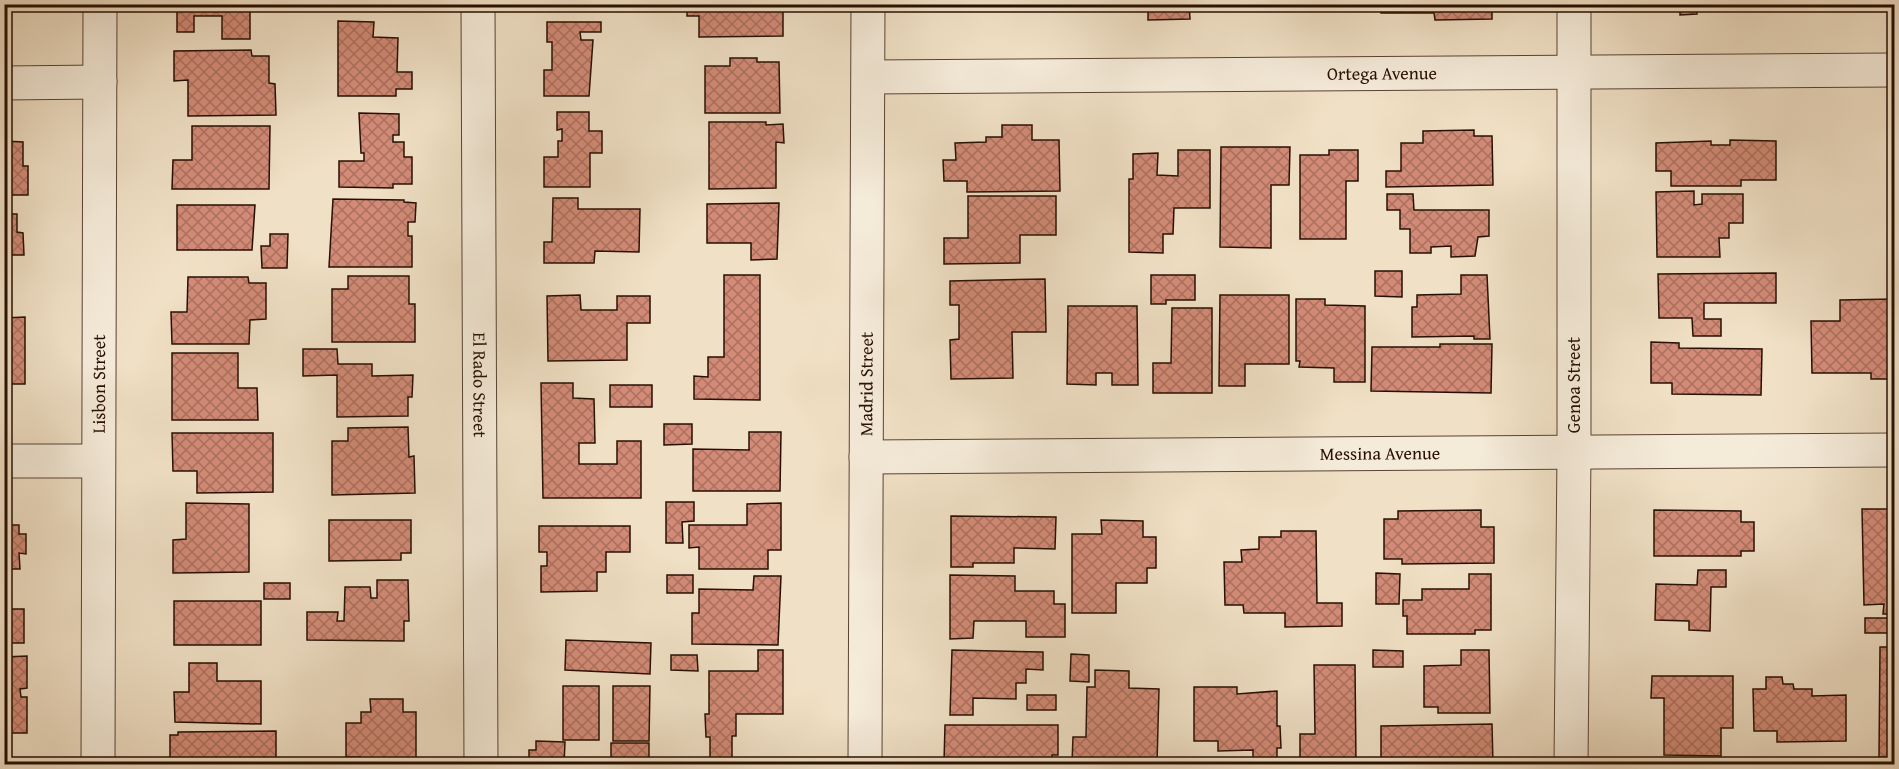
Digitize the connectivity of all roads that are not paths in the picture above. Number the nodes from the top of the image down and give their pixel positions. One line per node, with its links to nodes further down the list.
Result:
1 (100, 4): 8 (street, Lisbon Street)
2 (478, 4): 16 (street, El Rado Street)
3 (868, 4): 7 (street, Madrid Street)
4 (1574, 4): 6 (street, Genoa Street)
5 (1894, 70): 6 (street, Ortega Avenue)
6 (1574, 72): 7 (street, Ortega Avenue); 11 (street, Genoa Street)
7 (868, 77): 12 (street, Madrid Street)
8 (100, 82): 9 (street); 14 (street, Lisbon Street)
9 (4, 83)
10 (1894, 450): 11 (street, Messina Avenue)
11 (1574, 453): 12 (street, Messina Avenue); 18 (street, Genoa Street)
12 (866, 457): 17 (street, Madrid Street)
13 (4, 461): 14 (street)
14 (98, 461): 15 (street, Lisbon Street)
15 (98, 765)
16 (480, 765)
17 (865, 765)
18 (1571, 765)

